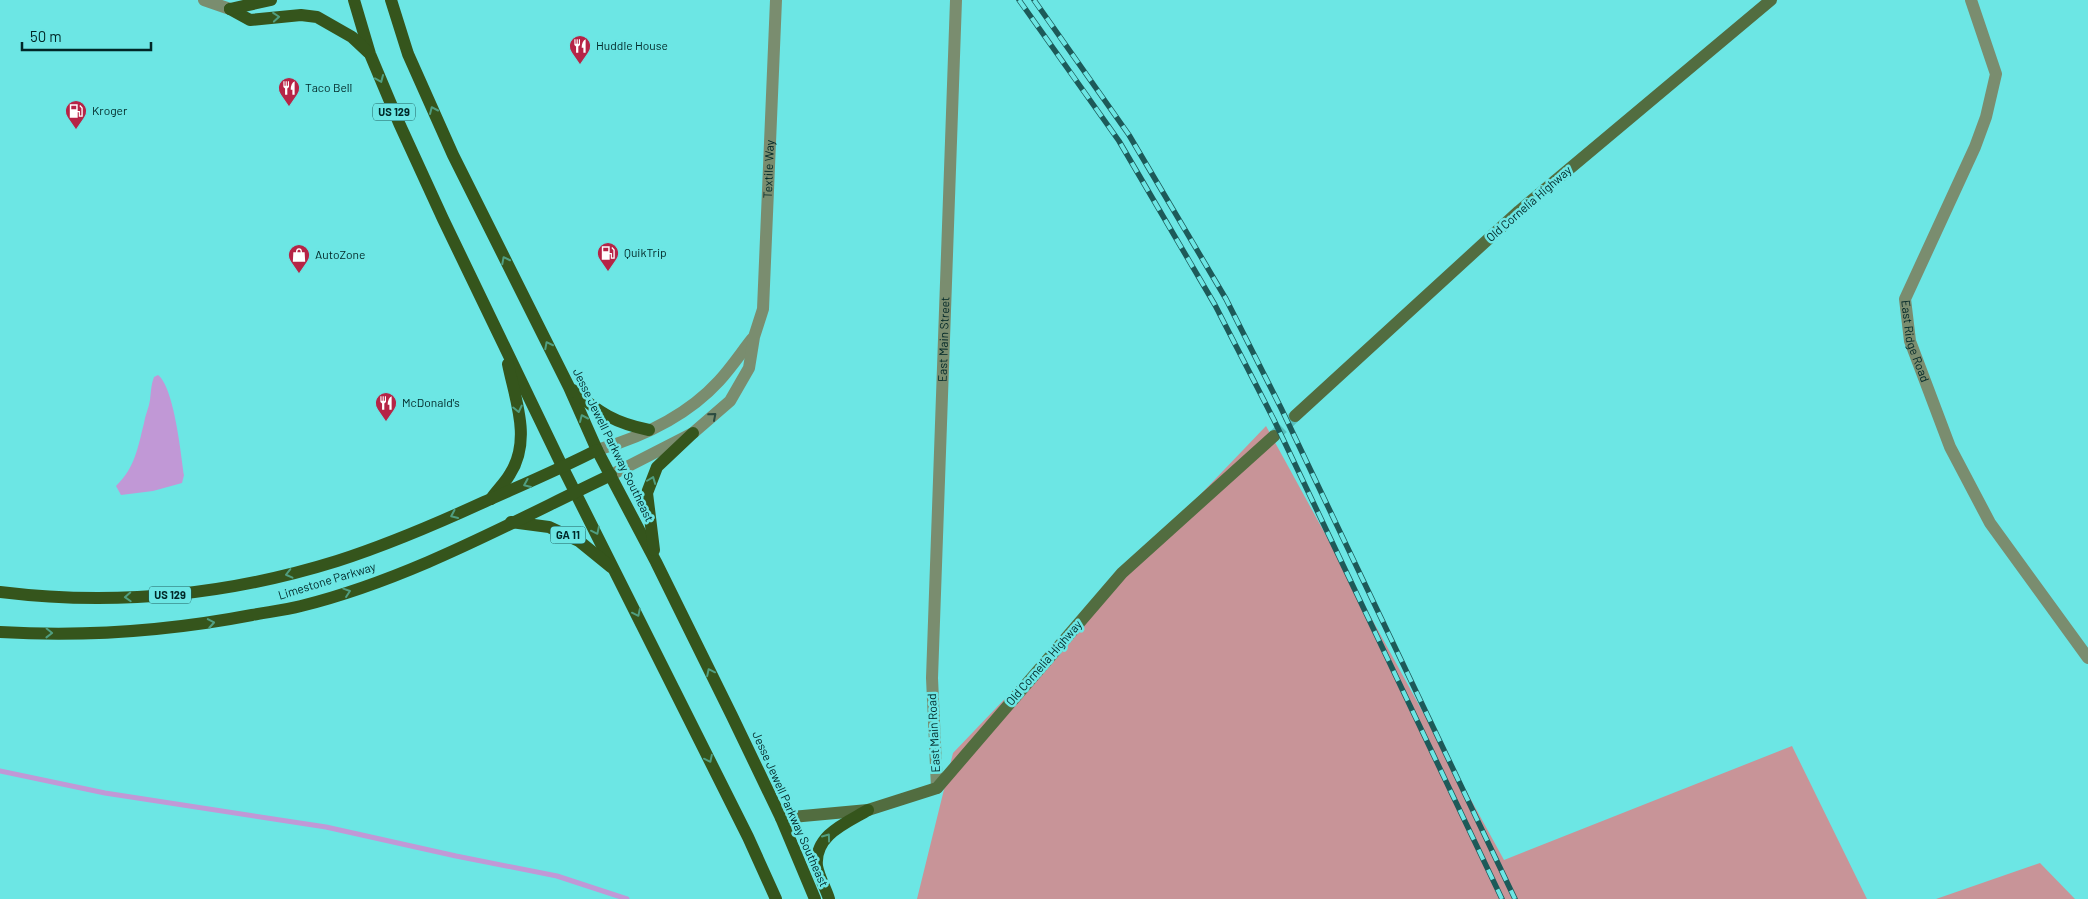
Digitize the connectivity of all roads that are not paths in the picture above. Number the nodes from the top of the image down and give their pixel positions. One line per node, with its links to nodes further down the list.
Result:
1 (204, 0): 9 (street)
2 (271, 0): 9 (main road)
3 (354, 0): 10 (main road, US 129)
4 (391, 0): 13 (main road, Jesse Jewell Parkway Southeast / US 129, one-way to 4)
5 (776, 0): 11 (street, Textile Way)
6 (956, 0): 29 (street, East Main Street)
7 (1771, 0): 14 (street, Old Cornelia Highway)
8 (1971, 0): 28 (street, East Ridge Road)
9 (230, 9): 10 (main road, one-way to 10)
10 (370, 54): 12 (main road, US 129, one-way to 12)
11 (754, 337): 15 (street, Textile Way); 16 (street, Textile Way, one-way to 11)
12 (504, 344): 19 (main road, US 129); 22 (main road, US 129, one-way to 22)
13 (569, 387): 15 (main road); 18 (main road, Jesse Jewell Parkway Southeast / US 129, one-way to 13)
14 (1295, 416)
15 (649, 430): 18 (street, Textile Way)
16 (693, 433): 20 (street, Textile Way); 24 (main road, one-way to 16)
17 (1274, 436): 30 (street, Old Cornelia Highway)
18 (597, 450): 19 (main road, Limestone Parkway); 20 (main road, Jesse Jewell Parkway Southeast / US 129)
19 (563, 468): 21 (main road, US 129); 22 (main road, Limestone Parkway, one-way to 22)
20 (611, 475): 21 (main road, Limestone Parkway); 24 (main road, Jesse Jewell Parkway Southeast)
21 (575, 492): 23 (main road, Limestone Parkway); 25 (main road, one-way to 25)
22 (490, 499): 26 (main road, Limestone Parkway / US 129, one-way to 26)
23 (511, 522): 25 (main road, GA 11); 27 (main road, Limestone Parkway, one-way to 23)
24 (656, 562): 32 (main road, Jesse Jewell Parkway Southeast, one-way to 24)
25 (615, 570): 33 (main road, one-way to 33)
26 (0, 592)
27 (0, 632)
28 (2088, 658)
29 (932, 678): 30 (street, East Main Road)
30 (937, 788): 31 (street)
31 (868, 810): 32 (street); 35 (main road, one-way to 31)
32 (781, 818): 34 (main road, Jesse Jewell Parkway Southeast)
33 (776, 899)
34 (816, 899)
35 (830, 899)

